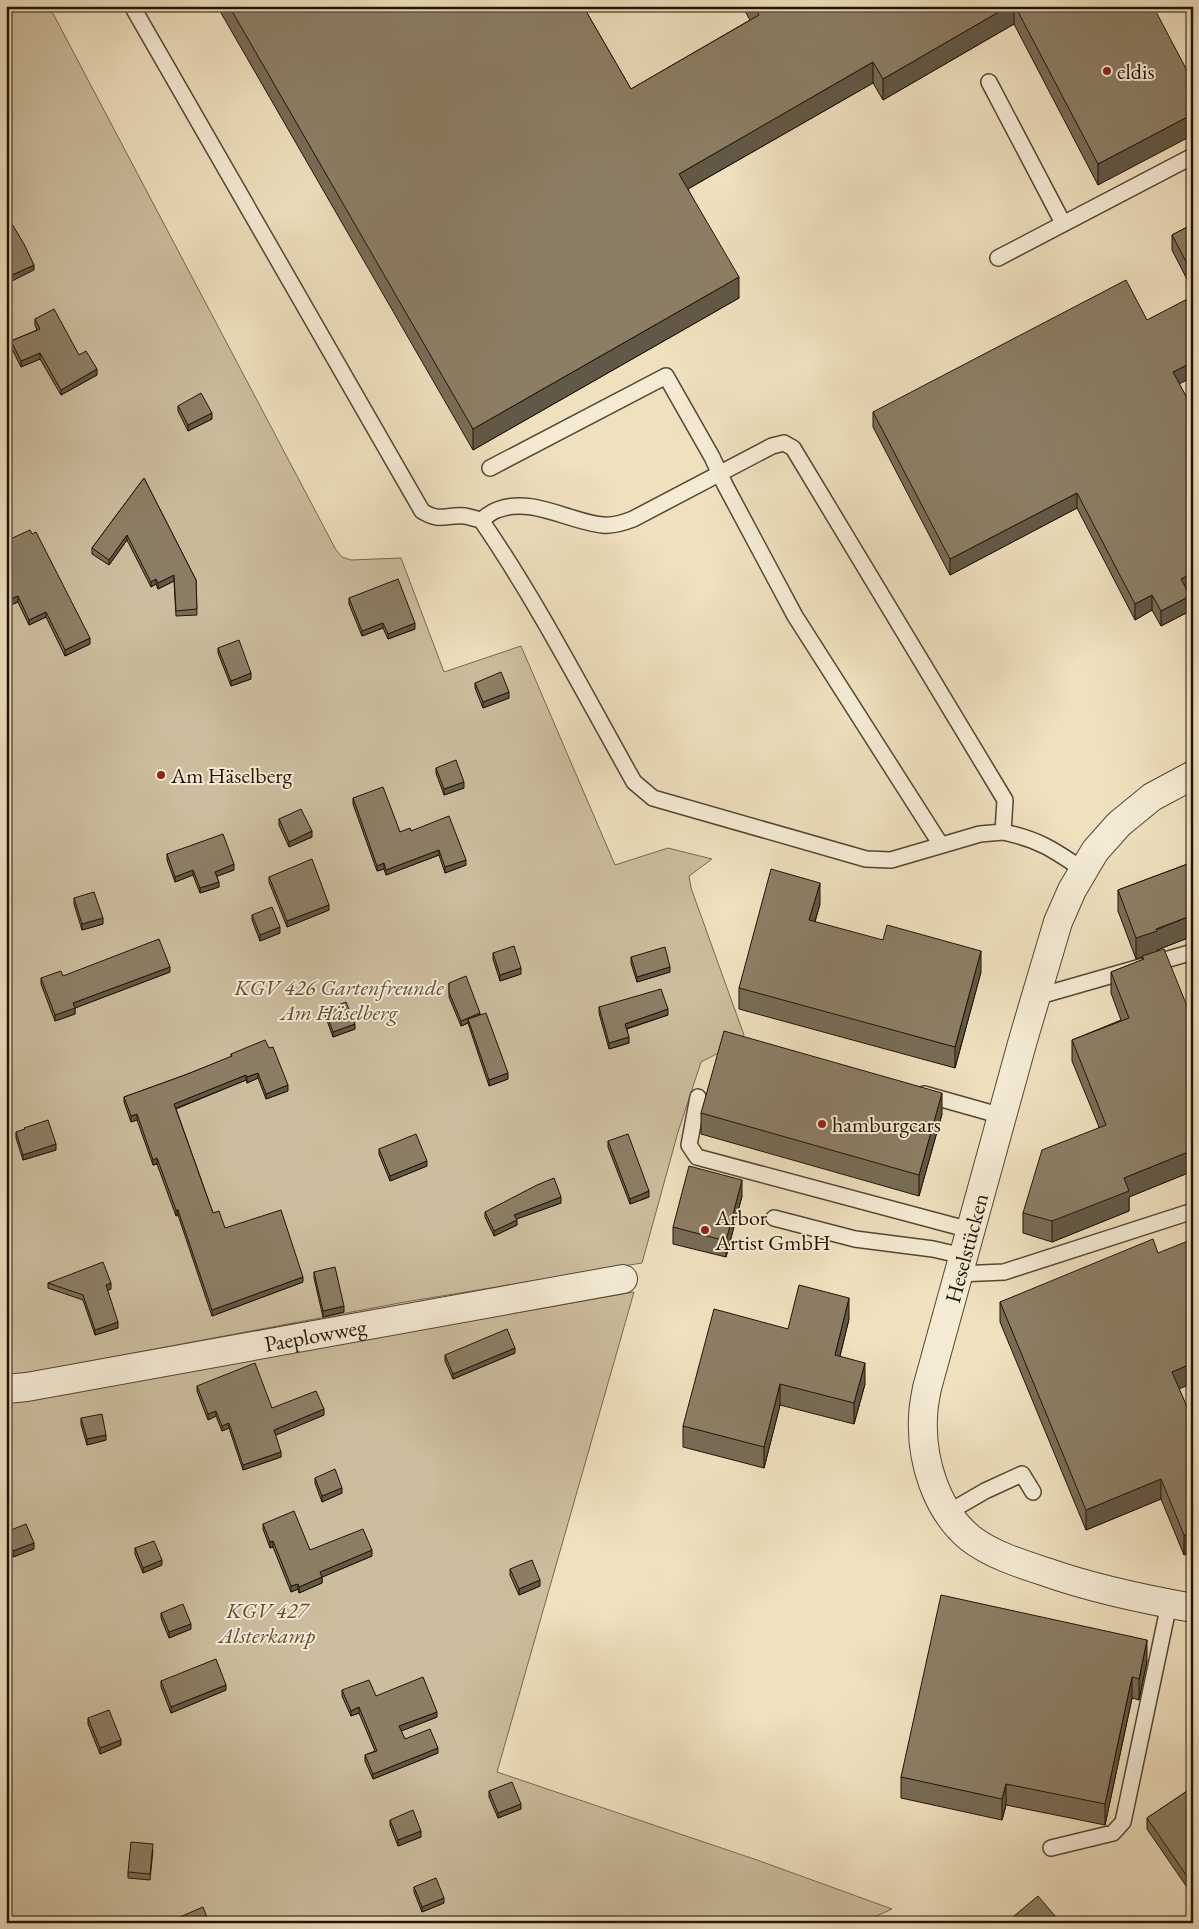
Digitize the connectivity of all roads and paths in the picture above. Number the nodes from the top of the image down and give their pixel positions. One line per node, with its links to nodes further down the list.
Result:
1 (132, 6): 8 (lane)
2 (989, 82): 4 (lane)
3 (1193, 156): 4 (lane)
4 (1063, 223): 5 (lane)
5 (998, 258)
6 (490, 468): 7 (lane)
7 (719, 472): 8 (lane); 10 (lane); 11 (lane)
8 (481, 520): 11 (lane)
9 (1193, 775): 12 (street, Heselstücken)
10 (1003, 832): 11 (lane); 12 (lane)
11 (941, 845)
12 (1082, 869): 14 (street, Heselstücken)
13 (1193, 952): 14 (lane)
14 (1036, 997): 17 (street, Heselstücken)
15 (910, 1090): 17 (lane)
16 (698, 1097): 20 (lane)
17 (1002, 1116): 20 (street, Heselstücken)
18 (1193, 1212): 21 (lane)
19 (774, 1218): 21 (lane)
20 (970, 1230): 21 (street, Heselstücken)
21 (961, 1265): 25 (street, Heselstücken)
22 (623, 1279): 23 (street, Paeplowweg)
23 (6, 1388)
24 (1033, 1492): 25 (lane)
25 (947, 1512): 26 (street, Heselstücken)
26 (1181, 1606): 27 (lane)
27 (1051, 1848)

